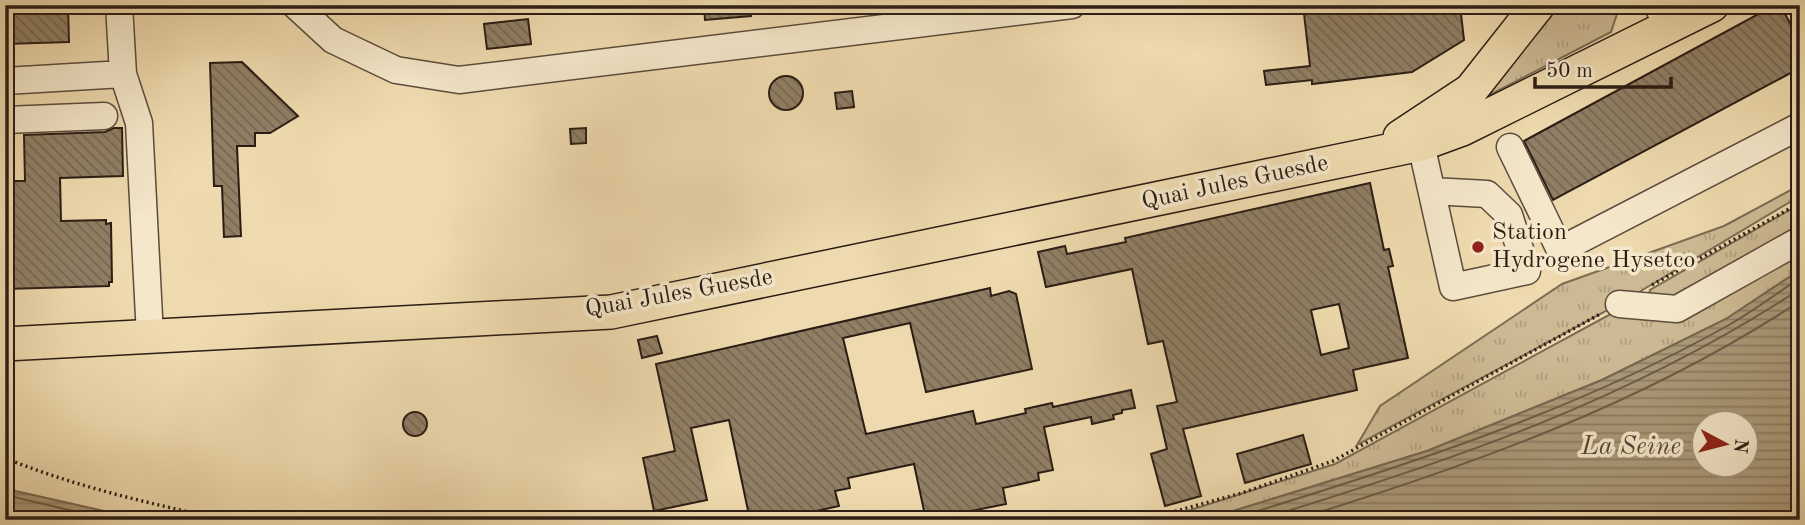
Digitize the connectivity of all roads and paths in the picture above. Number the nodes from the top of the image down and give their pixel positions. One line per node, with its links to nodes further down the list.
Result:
1 (120, 5): 7 (lane)
2 (295, 5): 3 (lane)
3 (1072, 5)
4 (1538, 5): 14 (main road, Quai Jules Guesde)
5 (1712, 5): 6 (main road, Quai Jules Guesde)
6 (1663, 16): 12 (main road, Quai Jules Guesde)
7 (123, 75): 8 (lane); 19 (lane)
8 (5, 81)
9 (104, 116): 10 (lane)
10 (5, 120)
11 (1800, 126): 13 (lane)
12 (1421, 144): 14 (main road, Quai Jules Guesde); 15 (lane)
13 (1510, 147)
14 (1343, 161): 19 (main road, Quai Jules Guesde)
15 (1432, 191)
16 (1800, 202): 18 (path)
17 (1800, 240): 18 (lane)
18 (1619, 304): 23 (path)
19 (150, 336): 20 (main road, Quai Jules Guesde)
20 (5, 344)
21 (5, 458): 22 (path)
22 (224, 520)
23 (1143, 520)

